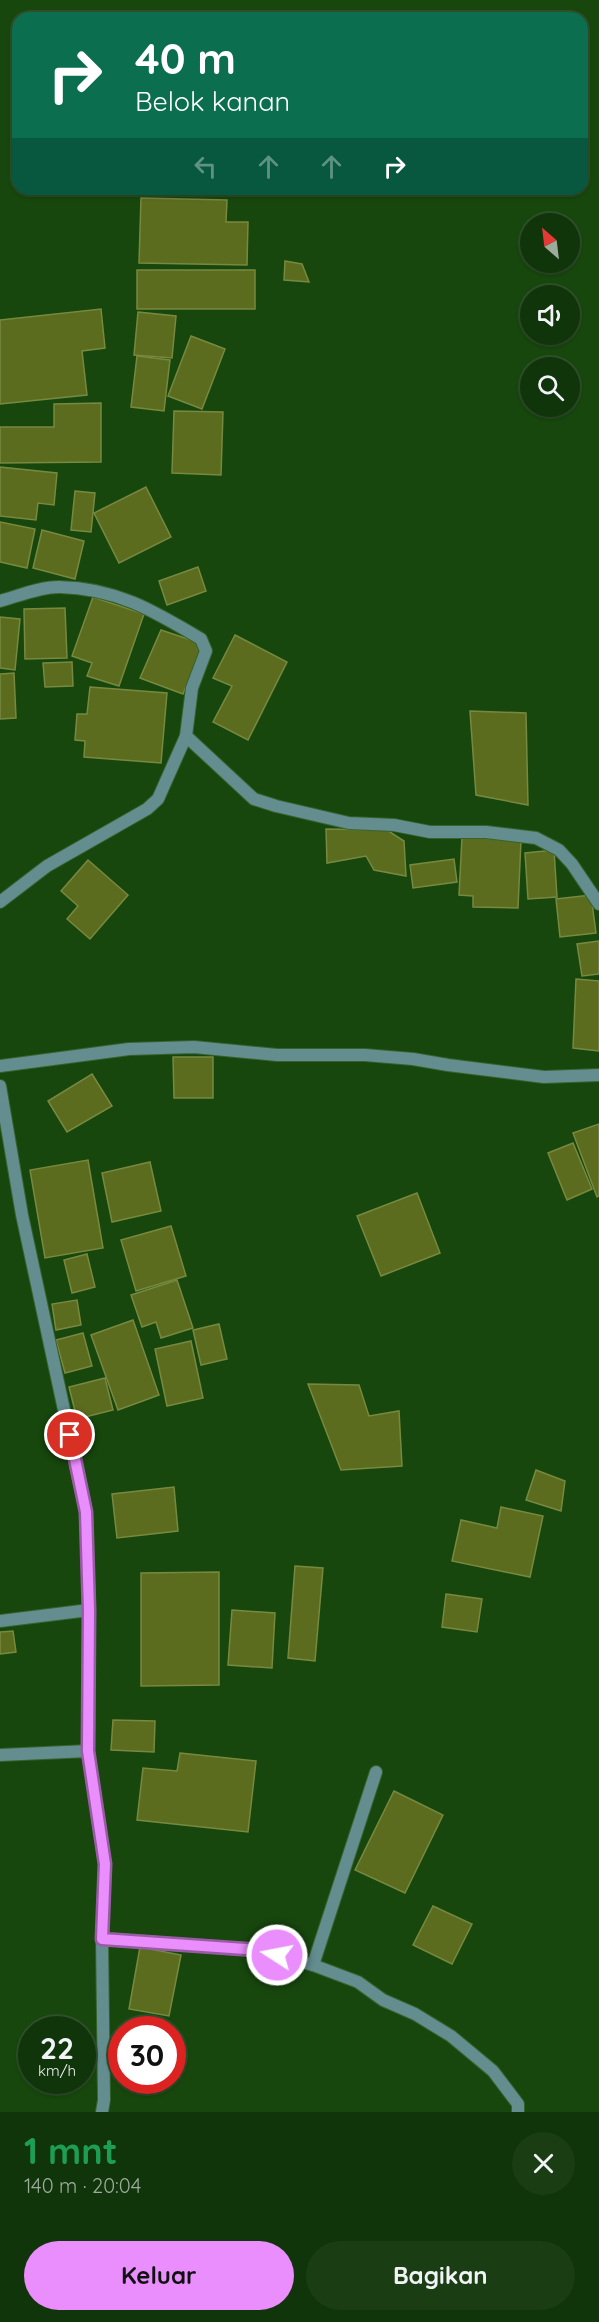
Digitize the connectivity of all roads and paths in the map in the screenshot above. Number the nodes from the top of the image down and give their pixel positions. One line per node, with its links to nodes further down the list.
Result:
1 (0, 600): 2 (street)
2 (186, 736): 3 (street); 4 (street)
3 (0, 902)
4 (599, 904)
5 (0, 1066): 6 (street)
6 (599, 1076)
7 (0, 1086): 8 (street)
8 (89, 1610): 9 (street); 10 (street)
9 (0, 1621)
10 (88, 1751): 11 (street); 13 (street)
11 (0, 1755)
12 (376, 1772): 14 (street)
13 (102, 1939): 14 (street); 15 (street)
14 (313, 1965): 16 (street)
15 (102, 2112)
16 (518, 2112)

